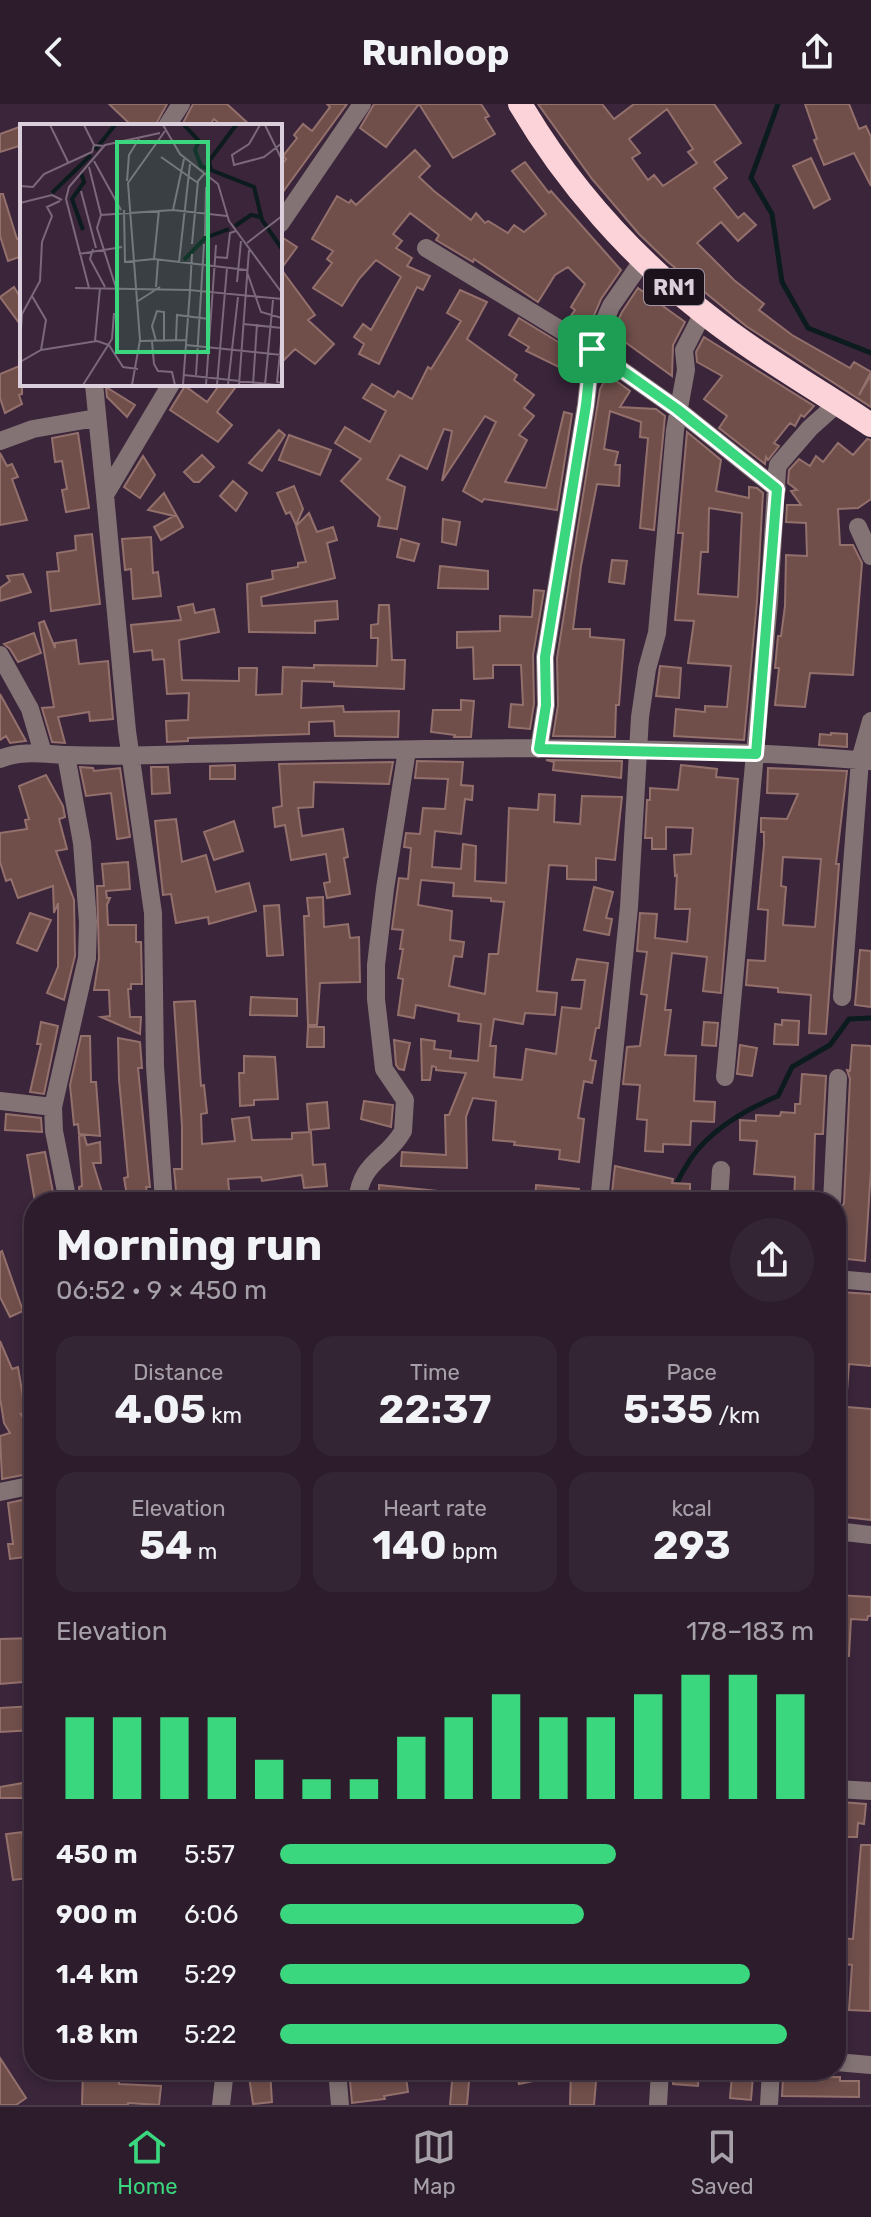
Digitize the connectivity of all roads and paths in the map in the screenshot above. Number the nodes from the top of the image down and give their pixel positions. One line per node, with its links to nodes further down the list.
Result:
1 (181, 104): 4 (street)
2 (362, 104): 5 (street)
3 (520, 104): 7 (highway, RN1)
4 (168, 124)
5 (282, 221)
6 (426, 248): 9 (street)
7 (643, 260): 8 (highway, RN1); 9 (street)
8 (703, 313): 12 (highway, RN1); 13 (street)
9 (592, 349): 13 (street); 23 (street)
10 (94, 386): 14 (street)
11 (170, 386): 18 (street)
12 (838, 403): 15 (highway, RN1); 17 (street)
13 (677, 409): 17 (street); 25 (street)
14 (96, 418): 16 (street); 18 (street)
15 (871, 425)
16 (0, 441)
17 (777, 489): 27 (street)
18 (105, 495): 29 (street)
19 (858, 527): 20 (street)
20 (871, 556)
21 (0, 655): 26 (street)
22 (871, 721): 31 (street)
23 (539, 749): 24 (street); 25 (street)
24 (407, 750): 29 (street); 40 (street)
25 (639, 750): 27 (street); 41 (street)
26 (43, 753): 28 (street); 30 (street)
27 (756, 754): 31 (street); 33 (street)
28 (66, 755): 29 (street); 36 (street)
29 (131, 756): 39 (street)
30 (0, 759)
31 (865, 760): 32 (street)
32 (842, 997)
33 (725, 1077)
34 (838, 1078): 43 (street)
35 (0, 1101): 36 (street)
36 (53, 1107): 38 (street)
37 (721, 1170): 42 (street)
38 (66, 1192)
39 (163, 1192)
40 (358, 1192)
41 (600, 1192)
42 (720, 1192)
43 (832, 1192)
44 (846, 1280): 45 (street)
45 (871, 1282)
46 (24, 1487): 47 (street)
47 (0, 1492)
48 (846, 1532): 49 (street)
49 (871, 1535)
50 (846, 1790): 51 (street)
51 (871, 1791)
52 (846, 2063): 53 (street)
53 (871, 2065)
54 (224, 2080): 58 (street)
55 (338, 2080): 59 (street)
56 (659, 2080): 60 (street)
57 (770, 2080): 61 (street)
58 (221, 2105)
59 (340, 2105)
60 (658, 2105)
61 (769, 2105)

